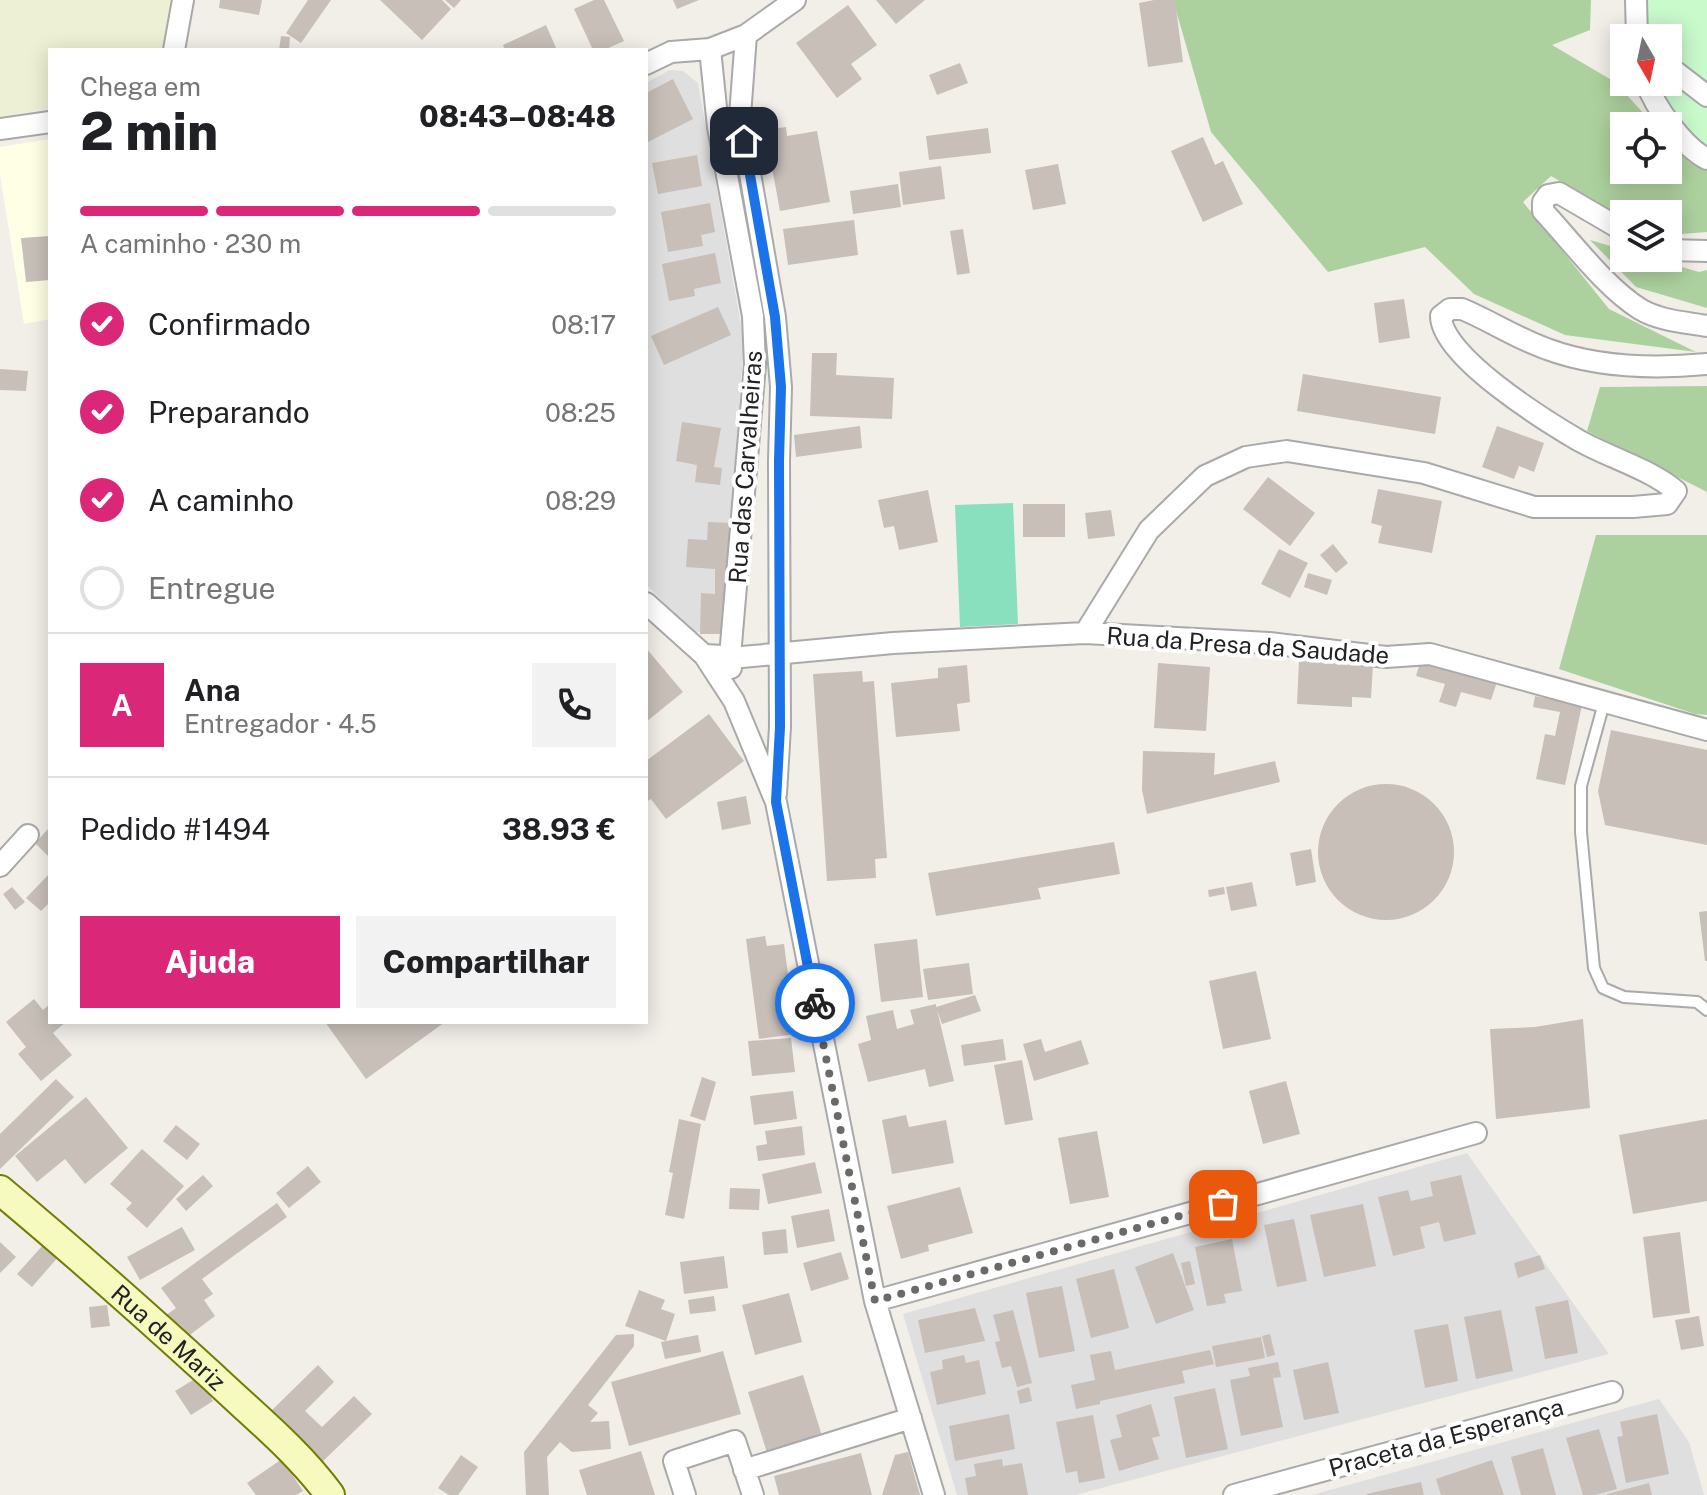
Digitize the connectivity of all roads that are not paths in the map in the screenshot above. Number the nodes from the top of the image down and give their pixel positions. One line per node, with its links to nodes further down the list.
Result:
1 (183, 0): 6 (street)
2 (795, 0): 5 (street)
3 (1636, 0): 4 (street)
4 (1637, 24)
5 (746, 35): 7 (street); 18 (street, Rua das Carvalheiras)
6 (174, 48)
7 (710, 49): 8 (street); 19 (street, Rua das Carvalheiras)
8 (648, 63)
9 (1682, 77): 11 (street)
10 (1652, 96): 14 (street)
11 (1707, 96)
12 (48, 122): 13 (street)
13 (0, 129)
14 (1707, 159)
15 (1610, 223): 20 (street)
16 (1682, 250): 17 (street)
17 (1707, 251)
18 (767, 275): 19 (street); 24 (street, Rua das Carvalheiras)
19 (746, 279): 26 (street, Rua das Carvalheiras)
20 (1707, 326)
21 (1707, 364): 23 (street)
22 (648, 605): 25 (street)
23 (1085, 633): 24 (street, Rua da Presa da Saudade); 28 (street, Rua da Presa da Saudade)
24 (779, 654): 26 (street, Rua da Presa da Saudade); 30 (street, Rua das Carvalheiras)
25 (704, 655): 26 (street, Rua da Presa da Saudade); 27 (street)
26 (730, 656): 27 (street, Rua das Carvalheiras)
27 (734, 701): 30 (street)
28 (1604, 703): 29 (street, Rua da Presa da Saudade); 33 (lane)
29 (1707, 730)
30 (776, 802): 36 (street)
31 (28, 835): 32 (street)
32 (0, 866)
33 (1707, 1010)
34 (1476, 1133): 36 (street)
35 (0, 1190): 40 (main road, Rua de Mariz)
36 (875, 1301): 38 (street)
37 (1612, 1392): 44 (street, Praceta da Esperança)
38 (911, 1418): 39 (street); 43 (street)
39 (744, 1470): 41 (street); 42 (street)
40 (330, 1495)
41 (685, 1495)
42 (753, 1495)
43 (934, 1495)
44 (1234, 1495)

